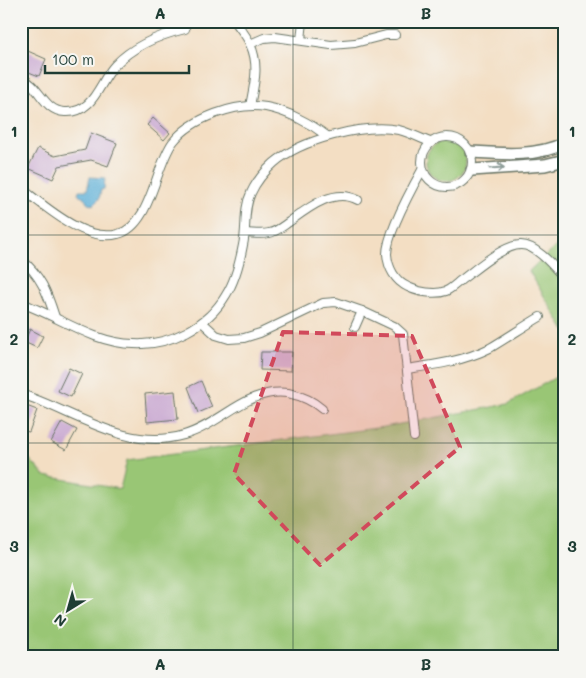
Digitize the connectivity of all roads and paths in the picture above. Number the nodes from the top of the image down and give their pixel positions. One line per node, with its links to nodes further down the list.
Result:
1 (235, 21): 6 (street)
2 (303, 21): 5 (street)
3 (185, 29): 7 (street)
4 (395, 35): 5 (street)
5 (301, 40): 6 (street)
6 (250, 44): 8 (street)
7 (21, 78)
8 (250, 106): 9 (street); 16 (street)
9 (327, 136): 10 (street); 18 (street)
10 (430, 142): 12 (street); 14 (street)
11 (565, 143): 12 (street)
12 (472, 152): 15 (street)
13 (565, 160): 15 (street, one-way to 13)
14 (422, 170): 15 (street); 20 (street)
15 (472, 170)
16 (21, 188)
17 (358, 200): 18 (street)
18 (245, 233): 25 (street)
19 (21, 259): 23 (street)
20 (565, 279)
21 (21, 303): 23 (street)
22 (362, 311): 25 (street); 26 (street); 27 (street)
23 (55, 317): 25 (street)
24 (540, 317): 27 (street)
25 (202, 322)
26 (355, 327)
27 (407, 369): 30 (street)
28 (21, 394): 29 (street)
29 (322, 409)
30 (414, 437)

